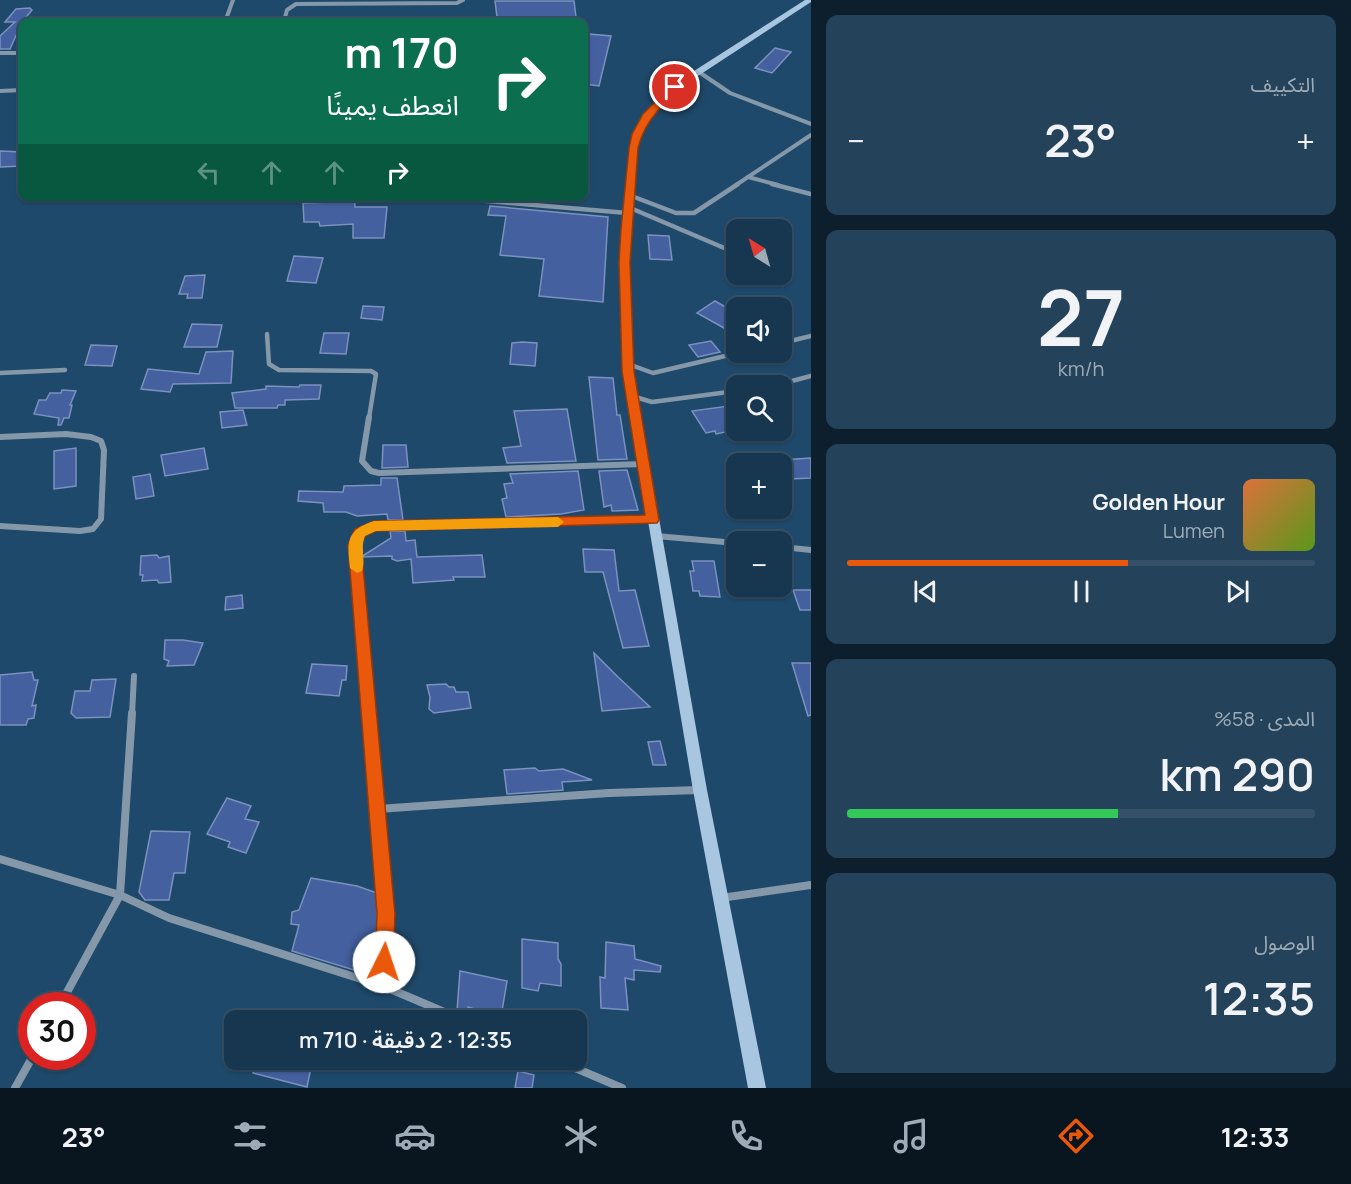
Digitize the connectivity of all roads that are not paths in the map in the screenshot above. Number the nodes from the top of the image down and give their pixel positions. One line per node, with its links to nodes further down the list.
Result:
1 (233, 0): 5 (street)
2 (463, 0): 4 (street)
3 (809, 1): 9 (street)
4 (296, 2): 6 (street)
5 (226, 18)
6 (285, 18)
7 (0, 53): 8 (street)
8 (18, 53)
9 (699, 72): 12 (street); 17 (street)
10 (18, 90): 11 (street)
11 (0, 91)
12 (811, 124)
13 (811, 135): 14 (street)
14 (748, 177): 15 (street); 17 (street)
15 (811, 194)
16 (540, 201): 17 (street)
17 (628, 205): 18 (street); 23 (street)
18 (726, 249)
19 (267, 334): 31 (street)
20 (811, 336): 21 (street)
21 (792, 341)
22 (726, 356): 23 (street)
23 (628, 364): 29 (street)
24 (66, 370): 25 (street)
25 (0, 374)
26 (811, 376): 27 (street)
27 (792, 381)
28 (726, 392): 29 (street)
29 (632, 396): 31 (street)
30 (0, 437): 33 (street)
31 (643, 464): 32 (street)
32 (653, 520): 34 (street); 40 (street)
33 (0, 526)
34 (656, 536): 35 (street); 39 (street)
35 (726, 542)
36 (792, 548): 37 (street)
37 (811, 550)
38 (134, 676): 43 (street)
39 (700, 790): 40 (street); 44 (street)
40 (378, 809): 45 (street)
41 (0, 859): 43 (street)
42 (811, 885): 44 (street)
43 (120, 896): 45 (street); 46 (street)
44 (721, 898): 52 (street)
45 (382, 986): 47 (street)
46 (67, 992)
47 (439, 1010)
48 (25, 1070): 50 (street)
49 (580, 1070): 51 (street)
50 (15, 1088)
51 (622, 1088)
52 (758, 1088)

